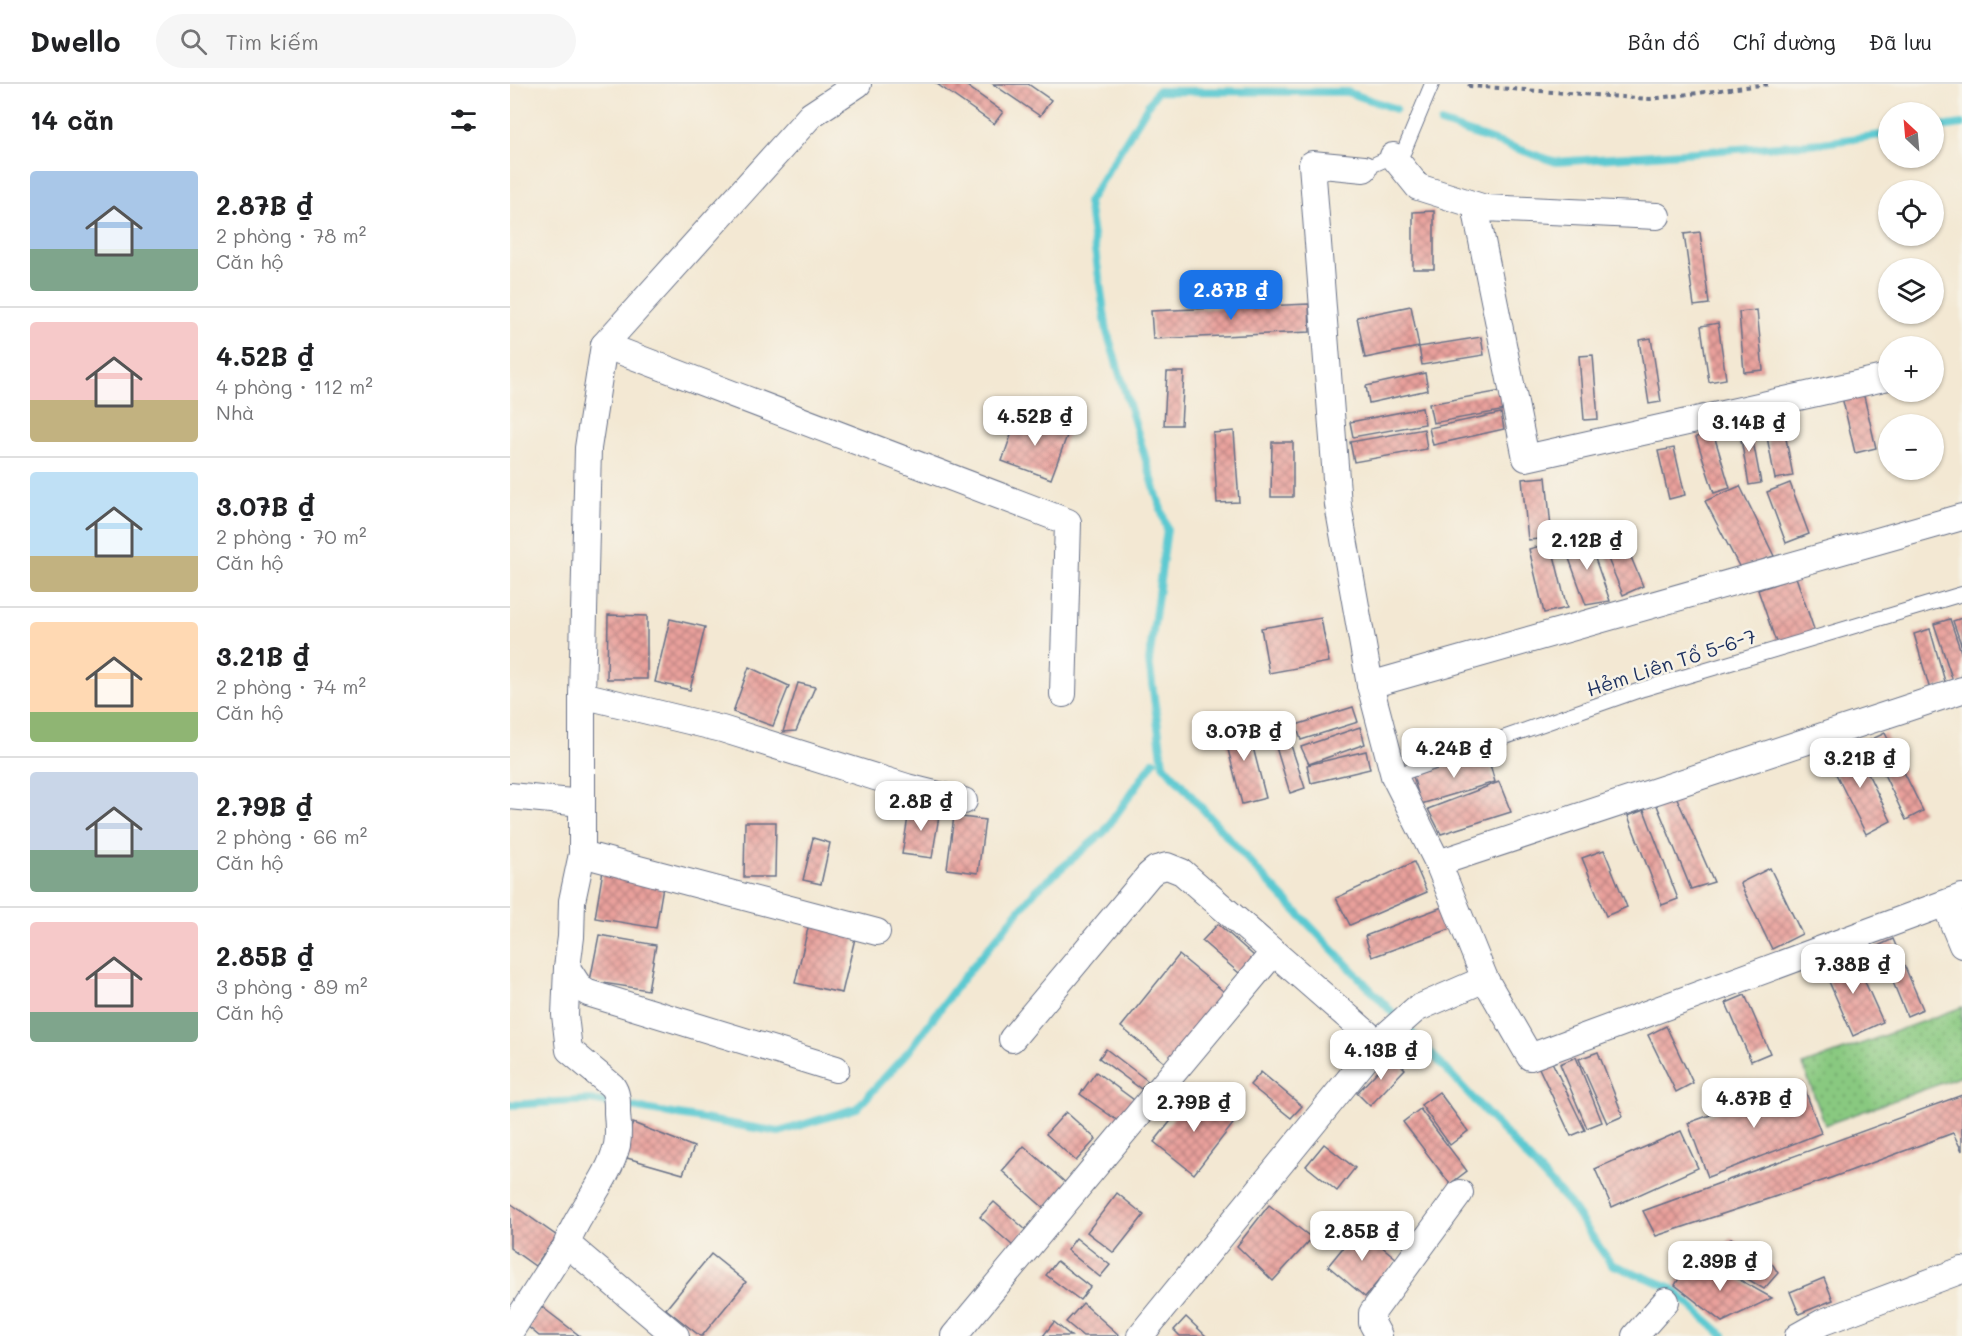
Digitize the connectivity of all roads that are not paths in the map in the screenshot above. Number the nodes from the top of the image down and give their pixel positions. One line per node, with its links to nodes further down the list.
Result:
1 (858, 84): 7 (street)
2 (1432, 84): 3 (lane)
3 (1393, 156): 4 (lane); 5 (street)
4 (1364, 169): 11 (street)
5 (1485, 208): 6 (street); 8 (street)
6 (1658, 216)
7 (604, 345): 13 (street); 14 (street)
8 (1878, 378)
9 (1962, 517): 11 (street)
10 (1962, 594): 15 (lane, Hẻm Liên Tổ 5-6-7)
11 (1370, 685): 15 (street)
12 (1962, 690): 20 (street)
13 (1063, 694)
14 (582, 695): 17 (street); 18 (street)
15 (1394, 777): 20 (street)
16 (510, 796): 18 (street)
17 (964, 801)
18 (582, 803): 19 (street)
19 (582, 854): 22 (street); 25 (street)
20 (1438, 863): 26 (street)
21 (1954, 901): 23 (street); 26 (street)
22 (877, 933)
23 (1962, 945)
24 (1273, 953): 27 (street); 28 (street); 36 (street)
25 (567, 968): 29 (street); 31 (street)
26 (1485, 979): 28 (street)
27 (1012, 1039)
28 (1381, 1041): 37 (street)
29 (836, 1069)
30 (1460, 1193): 38 (street)
31 (565, 1249): 34 (street); 35 (street)
32 (1962, 1270): 40 (street)
33 (1666, 1301): 39 (street)
34 (510, 1332)
35 (676, 1336)
36 (954, 1336)
37 (1140, 1336)
38 (1379, 1336)
39 (1635, 1336)
40 (1798, 1336)

